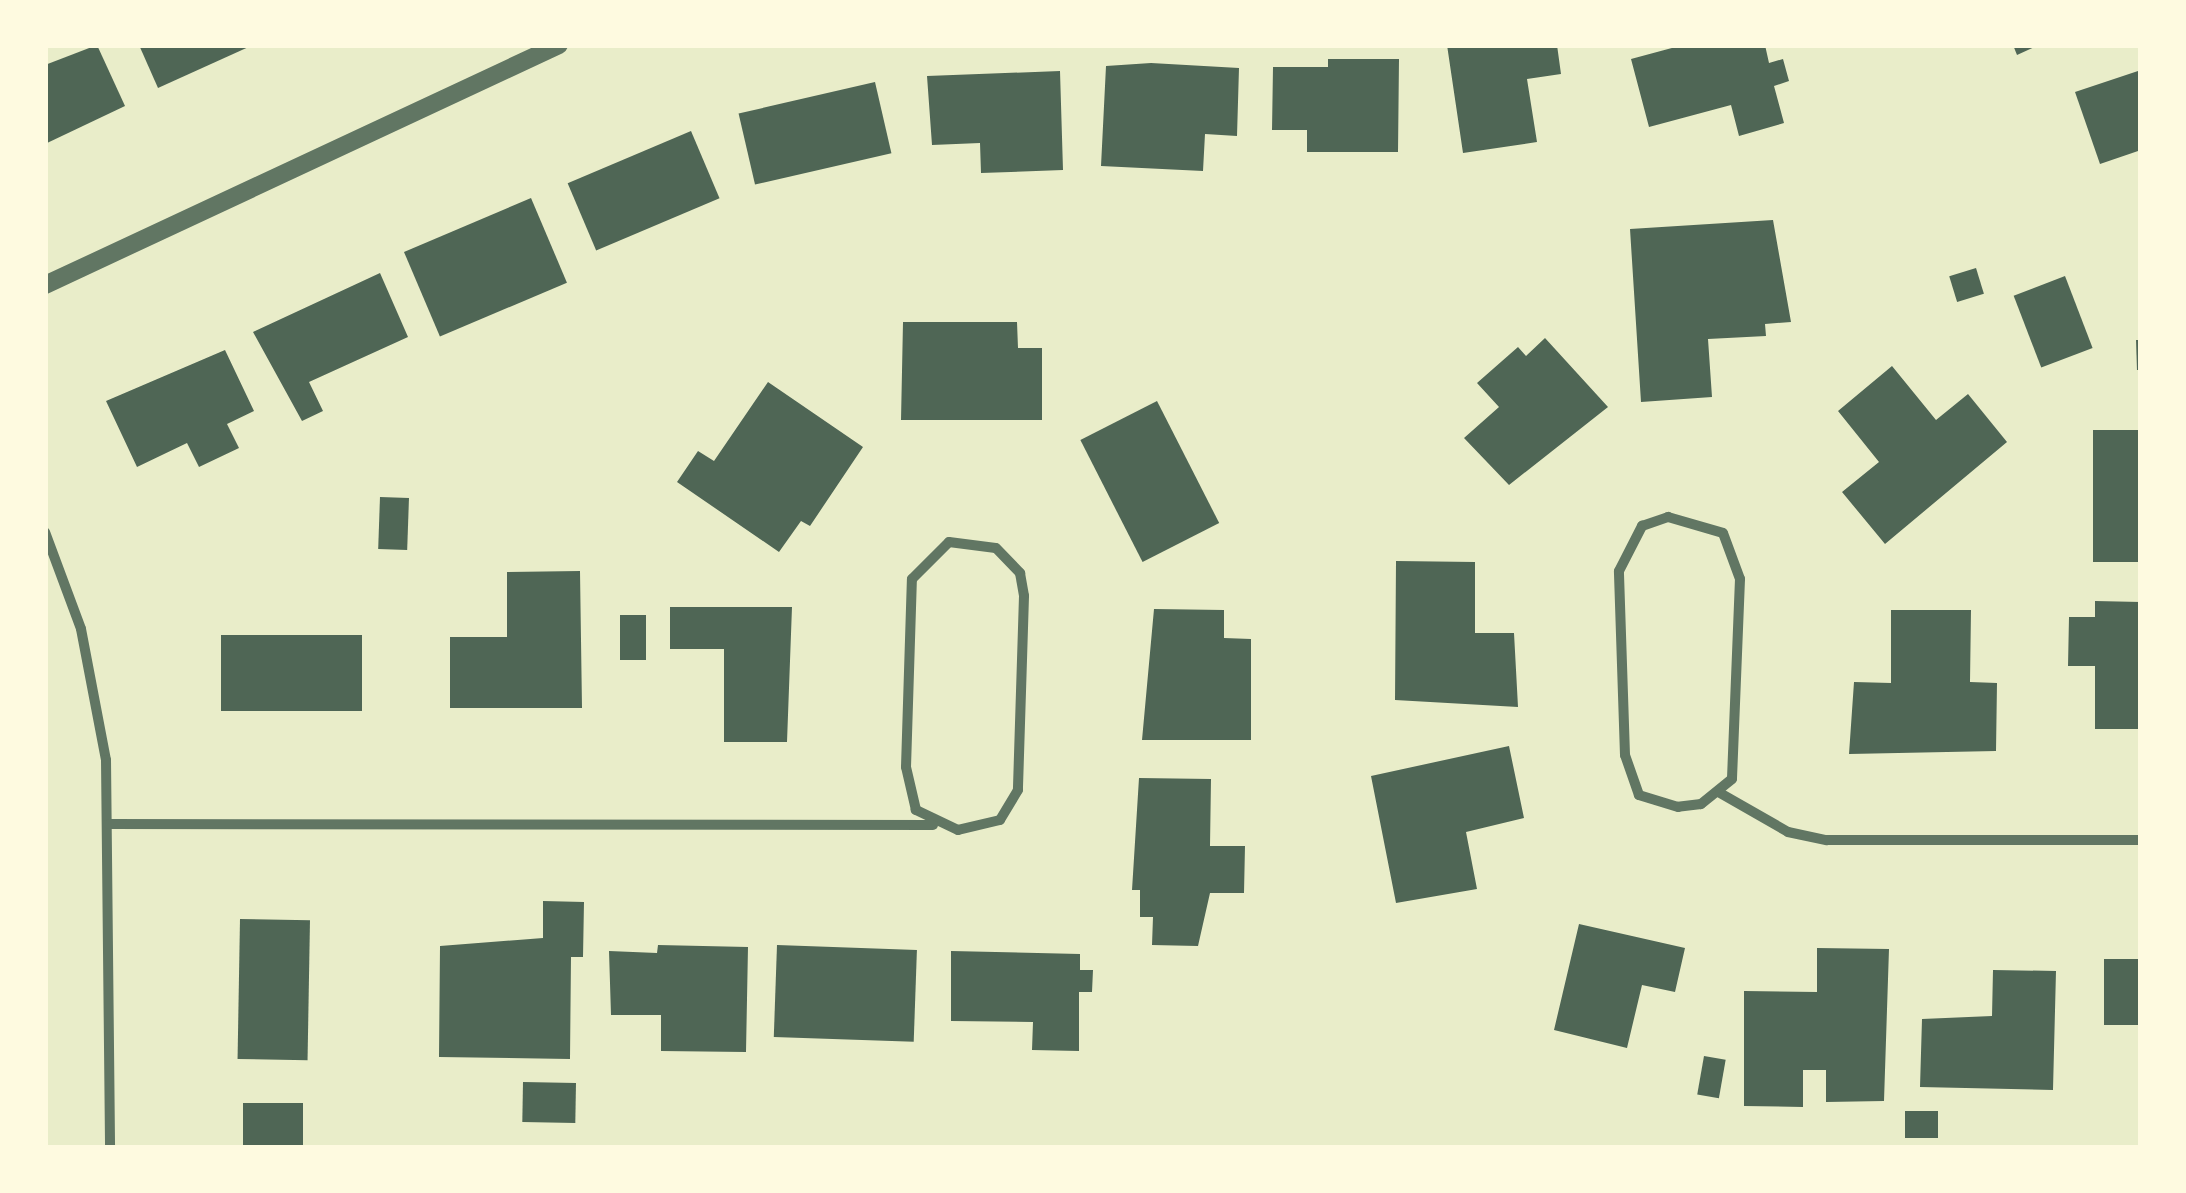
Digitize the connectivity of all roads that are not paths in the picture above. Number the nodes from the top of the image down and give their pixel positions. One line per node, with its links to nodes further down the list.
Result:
1 (559, 45): 2 (street)
2 (45, 286)
3 (45, 532): 5 (street)
4 (1720, 794): 4 (street); 7 (street)
5 (109, 824): 6 (street); 8 (street)
6 (933, 826): 6 (street)
7 (2141, 840)
8 (110, 1148)

